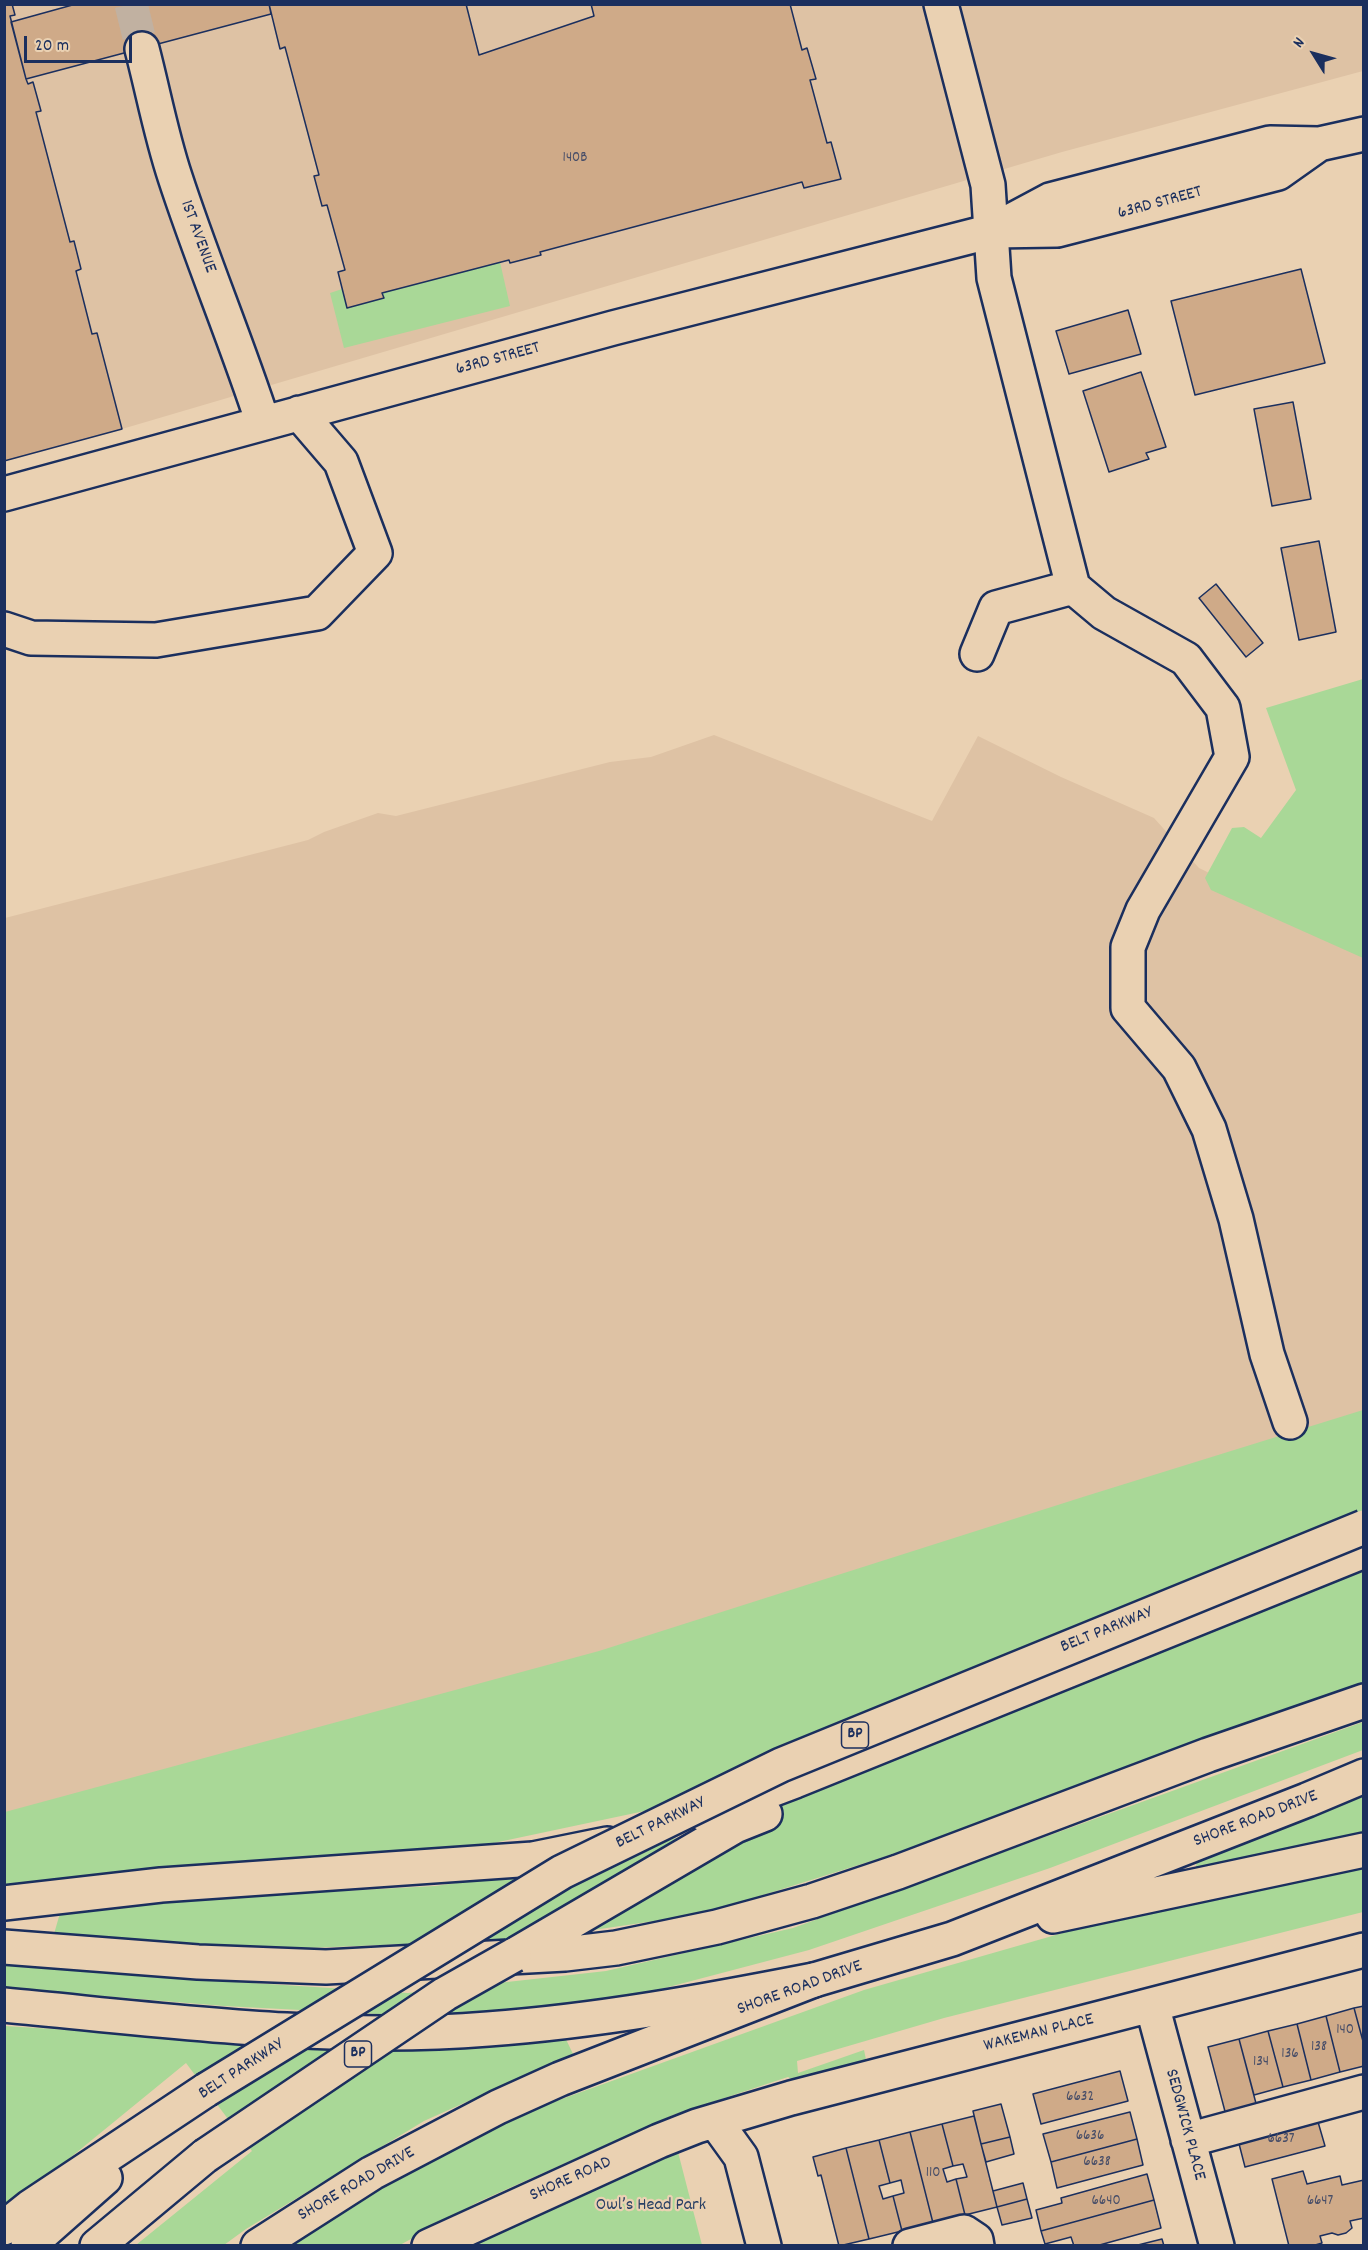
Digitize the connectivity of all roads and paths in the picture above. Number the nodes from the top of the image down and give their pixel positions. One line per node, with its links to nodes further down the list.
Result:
1 (941, 4): 4 (main road)
2 (142, 49): 6 (main road, 1ST AVENUE)
3 (1364, 134): 4 (main road, 63RD STREET)
4 (992, 231): 5 (main road, 63RD STREET); 8 (main road)
5 (299, 413): 6 (main road, 63RD STREET); 9 (main road)
6 (263, 423): 7 (main road, 63RD STREET)
7 (4, 494)
8 (1073, 587): 10 (main road); 11 (main road)
9 (4, 629)
10 (977, 654)
11 (1290, 1422)
12 (1364, 1527): 25 (main road, BELT PARKWAY / BP, bridge)
13 (1364, 1551): 18 (main road)
14 (1364, 1568): 31 (main road, BELT PARKWAY / BP, bridge)
15 (1364, 1701): 20 (main road)
16 (1364, 1776): 19 (main road, SHORE ROAD DRIVE)
17 (1364, 1850): 19 (main road)
18 (4, 1903)
19 (952, 1939): 22 (main road, SHORE ROAD DRIVE)
20 (4, 1947)
21 (1364, 1950): 24 (main road, WAKEMAN PLACE)
22 (814, 1980): 23 (main road); 32 (main road, SHORE ROAD DRIVE)
23 (4, 2005)
24 (1152, 2005): 27 (main road, WAKEMAN PLACE); 28 (main road, SEDGWICK PLACE)
25 (206, 2090): 29 (main road); 30 (main road, BELT PARKWAY / BP)
26 (1364, 2092): 28 (main road)
27 (715, 2121): 33 (main road, SHORE ROAD); 34 (main road)
28 (1188, 2140): 37 (main road, SEDGWICK PLACE)
29 (4, 2228)
30 (28, 2246)
31 (97, 2246)
32 (258, 2246)
33 (429, 2246)
34 (764, 2246)
35 (910, 2246): 36 (main road)
36 (977, 2246)
37 (1217, 2246)

